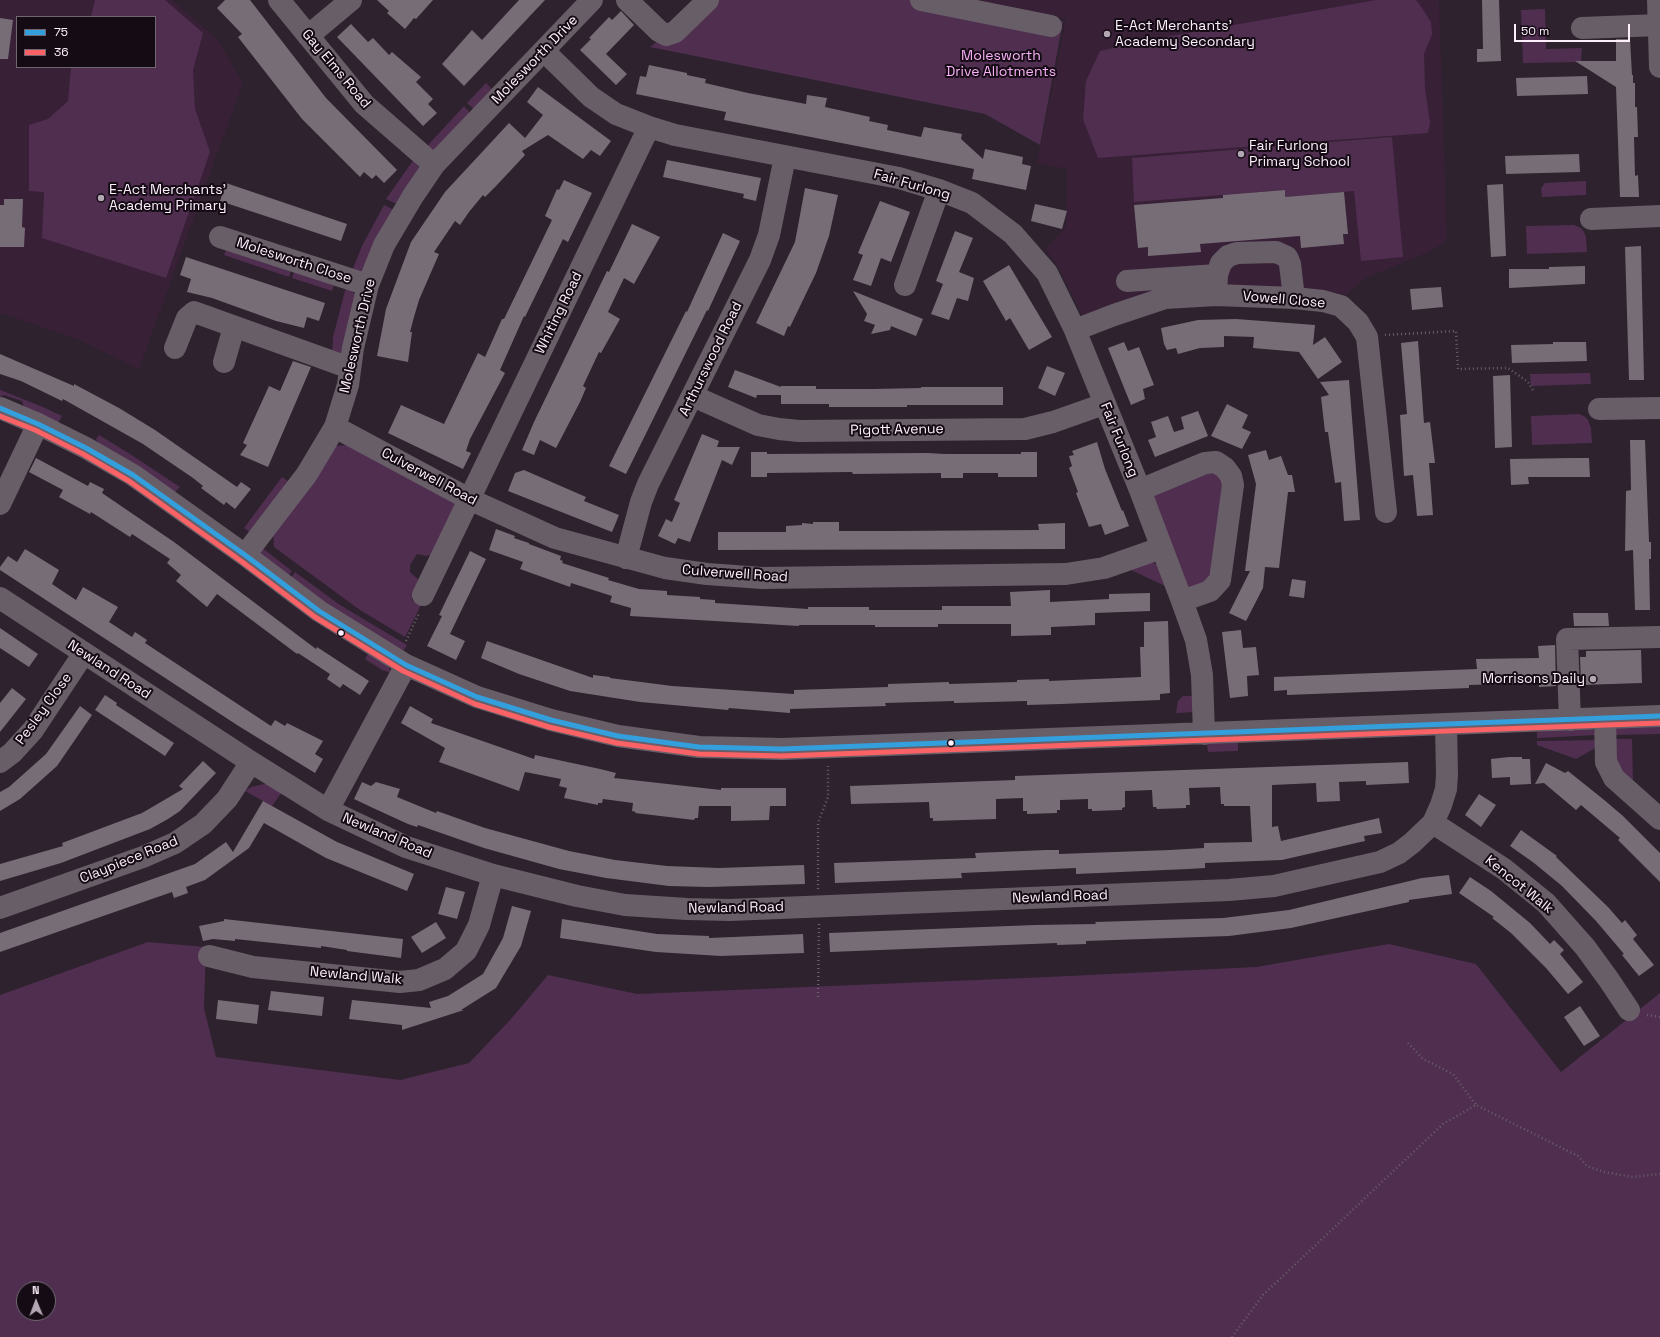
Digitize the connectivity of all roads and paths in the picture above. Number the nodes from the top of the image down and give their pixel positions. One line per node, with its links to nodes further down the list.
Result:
1 (279, 0): 11 (street, Gay Elms Road)
2 (351, 0): 11 (street)
3 (592, 0): 12 (street, Molesworth Drive)
4 (627, 0): 5 (street)
5 (708, 0)
6 (921, 0): 9 (street)
7 (1658, 0): 8 (street)
8 (1659, 25): 10 (street); 13 (street)
9 (1051, 26)
10 (1582, 28)
11 (308, 36): 16 (street, Gay Elms Road)
12 (544, 51): 14 (street, Fair Furlong); 16 (street, Molesworth Drive)
13 (1660, 67)
14 (649, 127): 15 (street, Fair Furlong); 41 (street, Whiting Road)
15 (785, 156): 17 (street, Fair Furlong); 33 (street, Arthurswood Road)
16 (434, 165): 22 (street, Molesworth Drive)
17 (939, 190): 23 (street); 27 (street, Fair Furlong)
18 (1660, 216): 19 (street)
19 (1591, 218)
20 (220, 237): 22 (street, Molesworth Close)
21 (1127, 281): 24 (street)
22 (368, 285): 31 (street, Molesworth Drive)
23 (905, 285)
24 (1216, 285): 25 (street, Vowell Close); 25 (street); 27 (street, Vowell Close)
25 (1294, 298): 28 (street, Vowell Close)
26 (234, 326): 29 (street); 30 (street); 31 (street)
27 (1075, 330): 34 (street, Fair Furlong)
28 (1367, 337): 32 (path); 43 (street, Vowell Close)
29 (175, 348)
30 (224, 362)
31 (350, 368): 39 (street, Molesworth Drive)
32 (1533, 390)
33 (693, 396): 34 (street, Pigott Avenue); 46 (street, Arthurswood Road)
34 (1104, 404): 40 (street, Fair Furlong)
35 (0, 408): 38 (street)
36 (1660, 408): 37 (street)
37 (1599, 409)
38 (38, 424): 42 (street); 45 (street)
39 (335, 427): 41 (street, Culverwell Road); 45 (street, Molesworth Drive)
40 (1140, 490): 44 (street, Fair Furlong); 49 (street, Fair Furlong)
41 (469, 499): 46 (street, Culverwell Road); 47 (street, Whiting Road)
42 (0, 504)
43 (1392, 505)
44 (1161, 548): 46 (street, Culverwell Road); 49 (street, Fair Furlong)
45 (245, 555): 53 (street)
46 (626, 558)
47 (423, 595): 51 (path)
48 (0, 598): 52 (street, Newland Road)
49 (1182, 601): 58 (street, Fair Furlong)
50 (1660, 637): 56 (street)
51 (406, 641)
52 (84, 653): 60 (street, Pesley Close); 61 (street, Newland Road)
53 (406, 665): 59 (street); 62 (street)
54 (1660, 716): 55 (street)
55 (1605, 718): 56 (street); 63 (street)
56 (1570, 720): 57 (street)
57 (1446, 724): 58 (street); 64 (street, Newland Road)
58 (1204, 734): 59 (street)
59 (828, 747): 66 (path)
60 (0, 762)
61 (251, 762): 62 (street, Newland Road); 67 (street, Claypiece Road)
62 (328, 810): 65 (street, Newland Road)
63 (1660, 819)
64 (1433, 823): 66 (street, Newland Road); 70 (street, Kencot Walk)
65 (493, 875): 66 (street, Newland Road); 68 (street, Newland Walk)
66 (819, 907): 69 (path)
67 (0, 908)
68 (209, 956)
69 (818, 998)
70 (1619, 1006)
71 (1408, 1043): 72 (path)
72 (1476, 1105): 73 (path); 74 (path)
73 (1660, 1174)
74 (1232, 1337)

